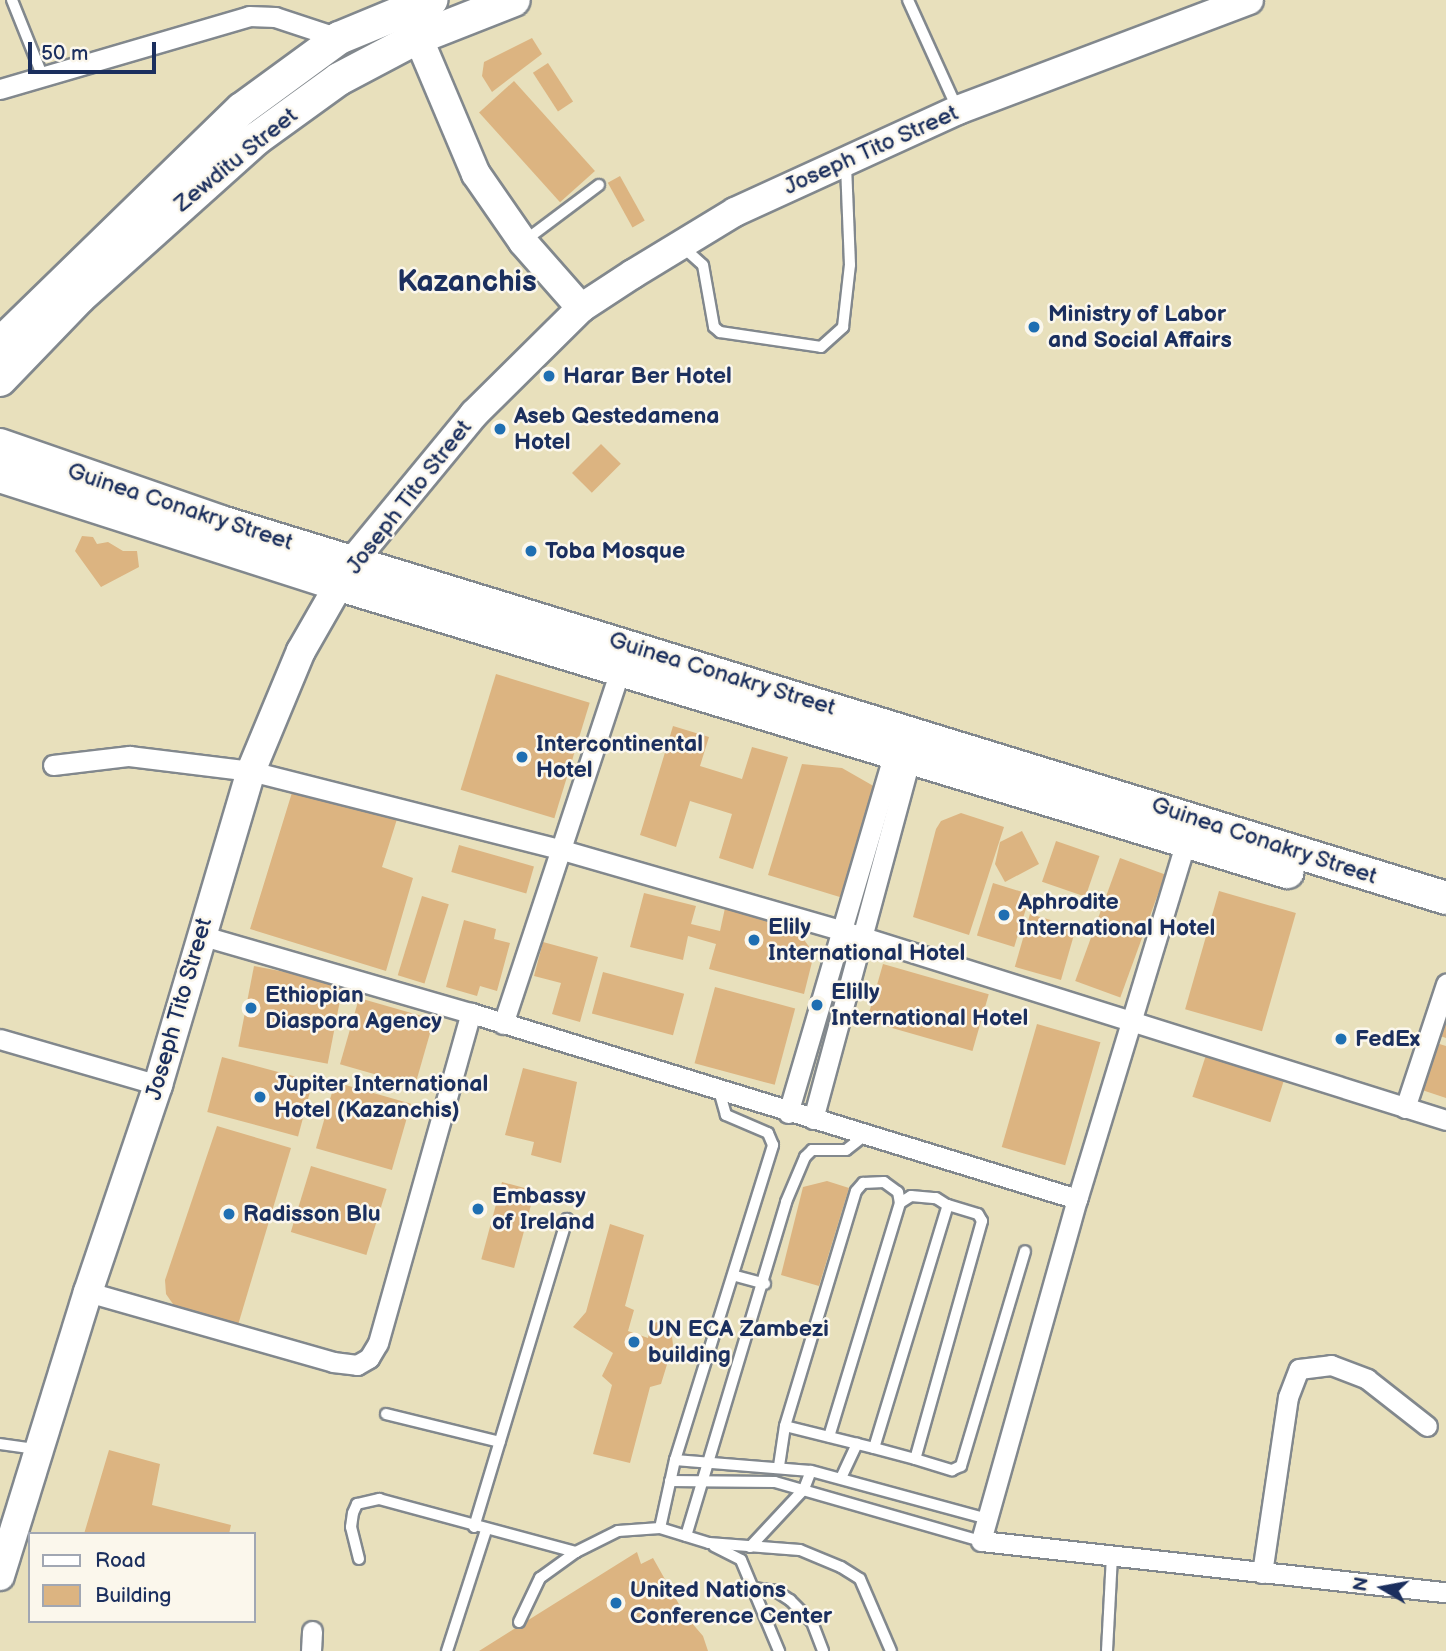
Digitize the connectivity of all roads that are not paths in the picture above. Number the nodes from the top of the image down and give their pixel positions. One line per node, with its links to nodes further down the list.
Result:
1 (12, 0): 7 (lane)
2 (514, 0): 5 (main road, Zewditu Street)
3 (908, 0): 9 (lane)
4 (1249, 0): 9 (main road, Joseph Tito Street)
5 (422, 12): 6 (main road, Zewditu Street); 12 (main road); 16 (main road, Zewditu Street)
6 (339, 38): 7 (street); 15 (main road, Zewditu Street)
7 (43, 77): 8 (street)
8 (0, 89)
9 (958, 110): 10 (main road, Joseph Tito Street)
10 (845, 161): 13 (main road, Joseph Tito Street); 13 (lane)
11 (599, 185): 12 (lane)
12 (523, 242): 14 (main road)
13 (681, 245): 14 (main road, Joseph Tito Street)
14 (581, 308): 19 (main road, Joseph Tito Street)
15 (0, 344)
16 (0, 380)
17 (0, 445): 19 (main road, Guinea Conakry Street)
18 (0, 475): 19 (main road, Guinea Conakry Street)
19 (346, 574): 20 (main road, Guinea Conakry Street); 21 (main road, Guinea Conakry Street); 24 (main road, Joseph Tito Street)
20 (621, 667): 21 (main road, Guinea Conakry Street); 27 (street)
21 (710, 682): 22 (main road, Guinea Conakry Street)
22 (906, 744): 25 (main road, Guinea Conakry Street); 30 (street); 32 (street)
23 (53, 765): 24 (street)
24 (251, 771): 27 (street); 31 (main road, Joseph Tito Street)
25 (1129, 811): 26 (main road, Guinea Conakry Street); 28 (main road, Guinea Conakry Street)
26 (1186, 841): 29 (main road, Guinea Conakry Street); 35 (street)
27 (559, 849): 30 (street); 36 (street)
28 (1446, 898)
29 (1446, 920)
30 (844, 931): 32 (street); 41 (street)
31 (200, 935): 34 (street); 38 (main road, Joseph Tito Street)
32 (864, 938): 35 (street); 42 (street)
33 (1446, 984): 40 (street)
34 (471, 1013): 36 (street); 52 (street)
35 (1133, 1021): 40 (street); 45 (street)
36 (503, 1024): 39 (street)
37 (0, 1039): 38 (street)
38 (158, 1085): 52 (main road, Joseph Tito Street)
39 (719, 1091): 41 (street); 50 (lane)
40 (1405, 1108): 43 (street)
41 (788, 1113): 42 (street)
42 (813, 1119): 44 (street)
43 (1446, 1120)
44 (865, 1135): 45 (street); 51 (lane)
45 (1077, 1199): 71 (street)
46 (900, 1203): 47 (lane); 54 (lane); 56 (lane)
47 (947, 1206): 60 (lane); 62 (lane)
48 (567, 1220): 57 (lane)
49 (1025, 1251): 62 (lane)
50 (736, 1276): 51 (lane); 63 (lane)
51 (765, 1284): 64 (lane)
52 (88, 1292): 61 (main road, Joseph Tito Street)
53 (386, 1415): 57 (lane)
54 (785, 1426): 56 (lane); 65 (lane)
55 (1427, 1426): 82 (street)
56 (828, 1436): 59 (lane)
57 (500, 1442): 72 (lane)
58 (0, 1444): 61 (lane)
59 (857, 1444): 60 (lane); 67 (lane)
60 (874, 1448): 62 (lane)
61 (37, 1449): 83 (main road, Joseph Tito Street)
62 (915, 1459)
63 (675, 1460): 64 (lane); 68 (lane)
64 (710, 1464): 65 (lane); 69 (lane)
65 (779, 1466): 66 (lane)
66 (811, 1471): 67 (lane); 70 (lane)
67 (841, 1478): 71 (lane)
68 (670, 1481): 69 (lane); 73 (lane)
69 (703, 1482): 70 (lane); 75 (lane)
70 (804, 1489): 76 (lane); 78 (lane)
71 (988, 1518): 76 (street)
72 (474, 1527): 74 (lane); 81 (lane)
73 (660, 1528): 75 (lane); 79 (lane)
74 (486, 1530): 79 (lane); 87 (lane)
75 (686, 1536): 77 (lane)
76 (981, 1542): 80 (street)
77 (709, 1543): 78 (lane); 84 (lane)
78 (751, 1547): 90 (lane)
79 (576, 1552): 86 (lane)
80 (1112, 1557): 82 (street); 91 (lane)
81 (359, 1559)
82 (1262, 1573): 85 (street)
83 (0, 1576)
84 (753, 1588): 88 (lane); 89 (lane)
85 (1446, 1591)
86 (519, 1622)
87 (447, 1651)
88 (779, 1651)
89 (823, 1651)
90 (891, 1651)
91 (1107, 1651)

